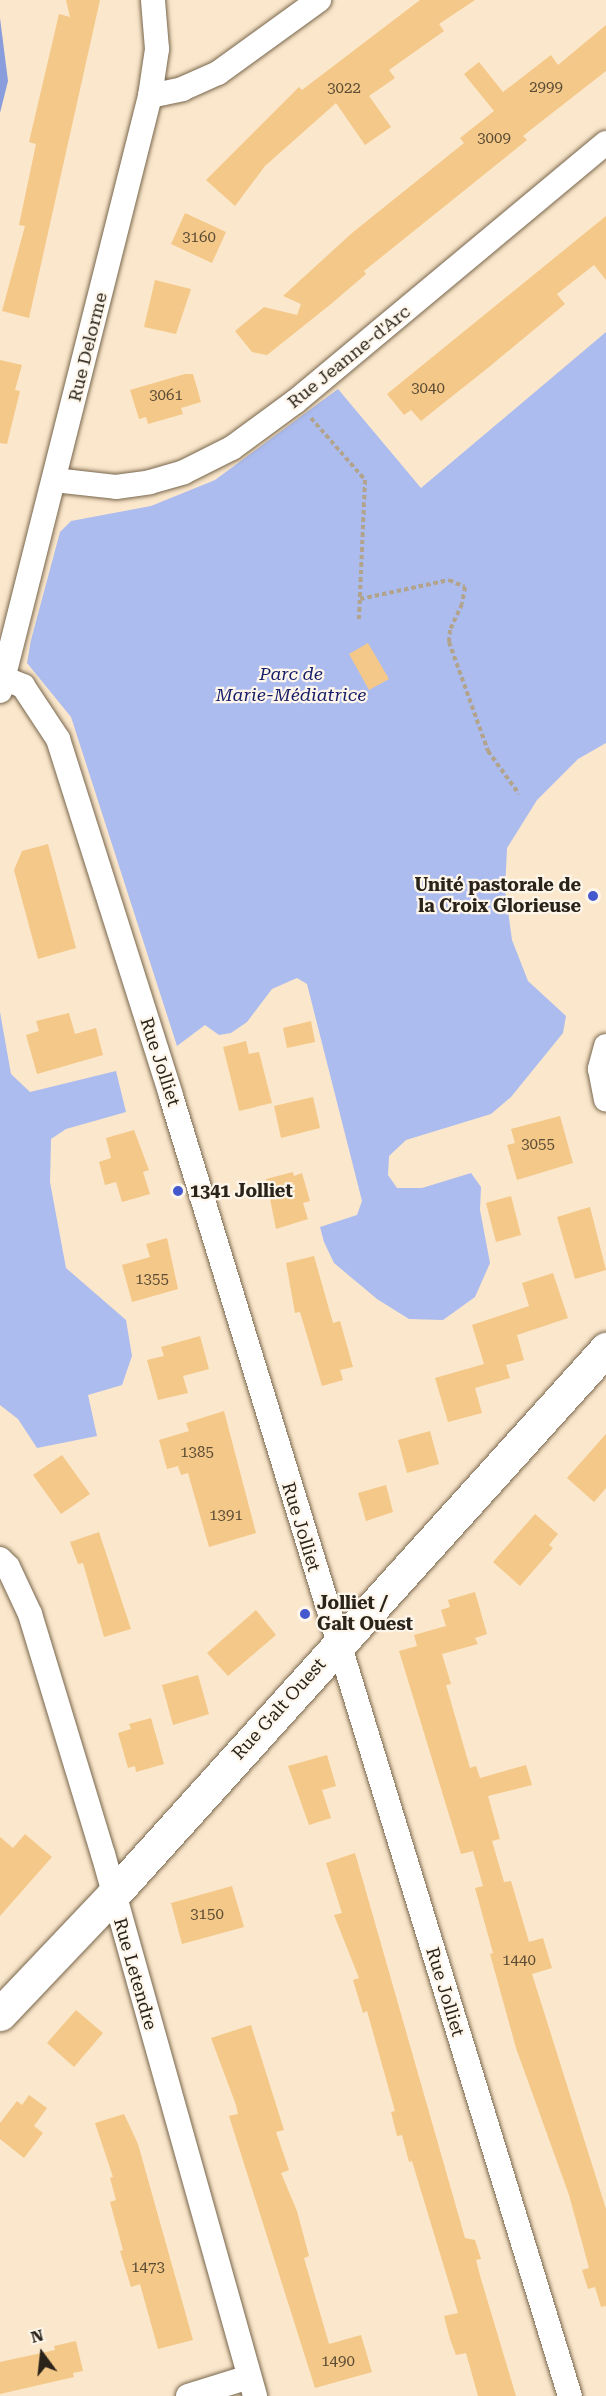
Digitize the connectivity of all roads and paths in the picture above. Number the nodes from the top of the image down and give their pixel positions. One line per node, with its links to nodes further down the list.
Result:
1 (153, 0): 3 (street, Rue Delorme)
2 (319, 0): 3 (street)
3 (150, 96): 6 (street, Rue Delorme)
4 (606, 143): 5 (street, Rue Jeanne-d'Arc)
5 (296, 401): 6 (street, Rue Jeanne-d'Arc); 7 (path)
6 (54, 480): 9 (street, Rue Delorme)
7 (360, 599): 8 (path); 10 (path)
8 (359, 620)
9 (2, 685): 15 (street, Rue Jolliet)
10 (519, 794)
11 (606, 1046): 12 (street)
12 (606, 1099)
13 (606, 1349): 15 (street, Rue Galt Ouest)
14 (0, 1559): 16 (street, Rue Letendre)
15 (337, 1646): 16 (street, Rue Galt Ouest); 20 (street, Rue Jolliet)
16 (113, 1895): 17 (street, Rue Galt Ouest); 18 (street, Rue Letendre)
17 (0, 2014)
18 (252, 2387): 19 (street)
19 (188, 2396)
20 (570, 2396)

